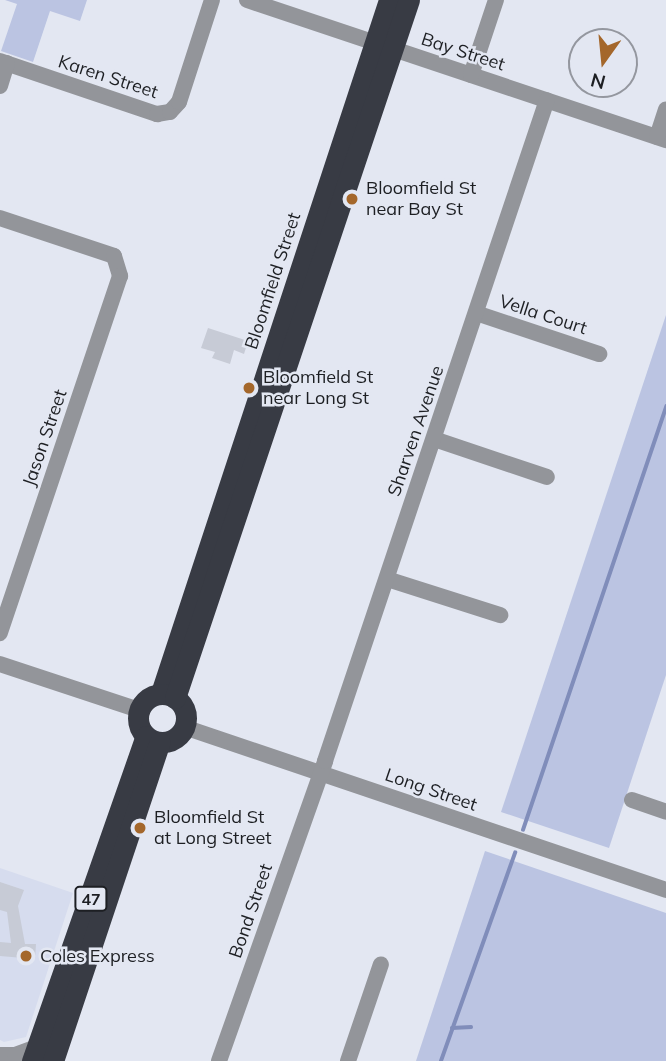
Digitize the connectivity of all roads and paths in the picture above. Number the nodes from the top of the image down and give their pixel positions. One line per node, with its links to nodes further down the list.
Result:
1 (212, 0): 7 (street, Karen Street)
2 (247, 0): 6 (street, Bay Street)
3 (389, 0): 6 (highway)
4 (408, 0): 6 (highway)
5 (496, 0): 8 (street)
6 (384, 46): 8 (street, Bay Street); 22 (highway)
7 (4, 62): 9 (street)
8 (471, 75): 10 (street, Bay Street)
9 (0, 86)
10 (547, 100): 12 (street, Bay Street); 14 (street, Sharven Avenue)
11 (666, 109): 12 (street)
12 (661, 138)
13 (0, 218): 20 (street, Jason Street)
14 (476, 313): 15 (street, Vella Court); 16 (street, Sharven Avenue)
15 (599, 354)
16 (434, 439): 17 (street); 18 (street, Sharven Avenue)
17 (547, 477)
18 (387, 579): 19 (street); 26 (street, Sharven Avenue)
19 (500, 615)
20 (0, 633)
21 (0, 665): 23 (street)
22 (168, 695): 23 (highway); 24 (highway)
23 (139, 710): 25 (highway)
24 (184, 727): 25 (highway); 26 (street, Long Street)
25 (153, 739): 31 (highway, 47); 33 (highway, 47)
26 (320, 773): 29 (street, Long Street); 34 (street, Bond Street)
27 (632, 800): 28 (street)
28 (666, 812)
29 (666, 890)
30 (381, 964): 35 (street)
31 (34, 1054): 32 (street)
32 (0, 1055)
33 (53, 1061)
34 (219, 1061)
35 (348, 1061)

